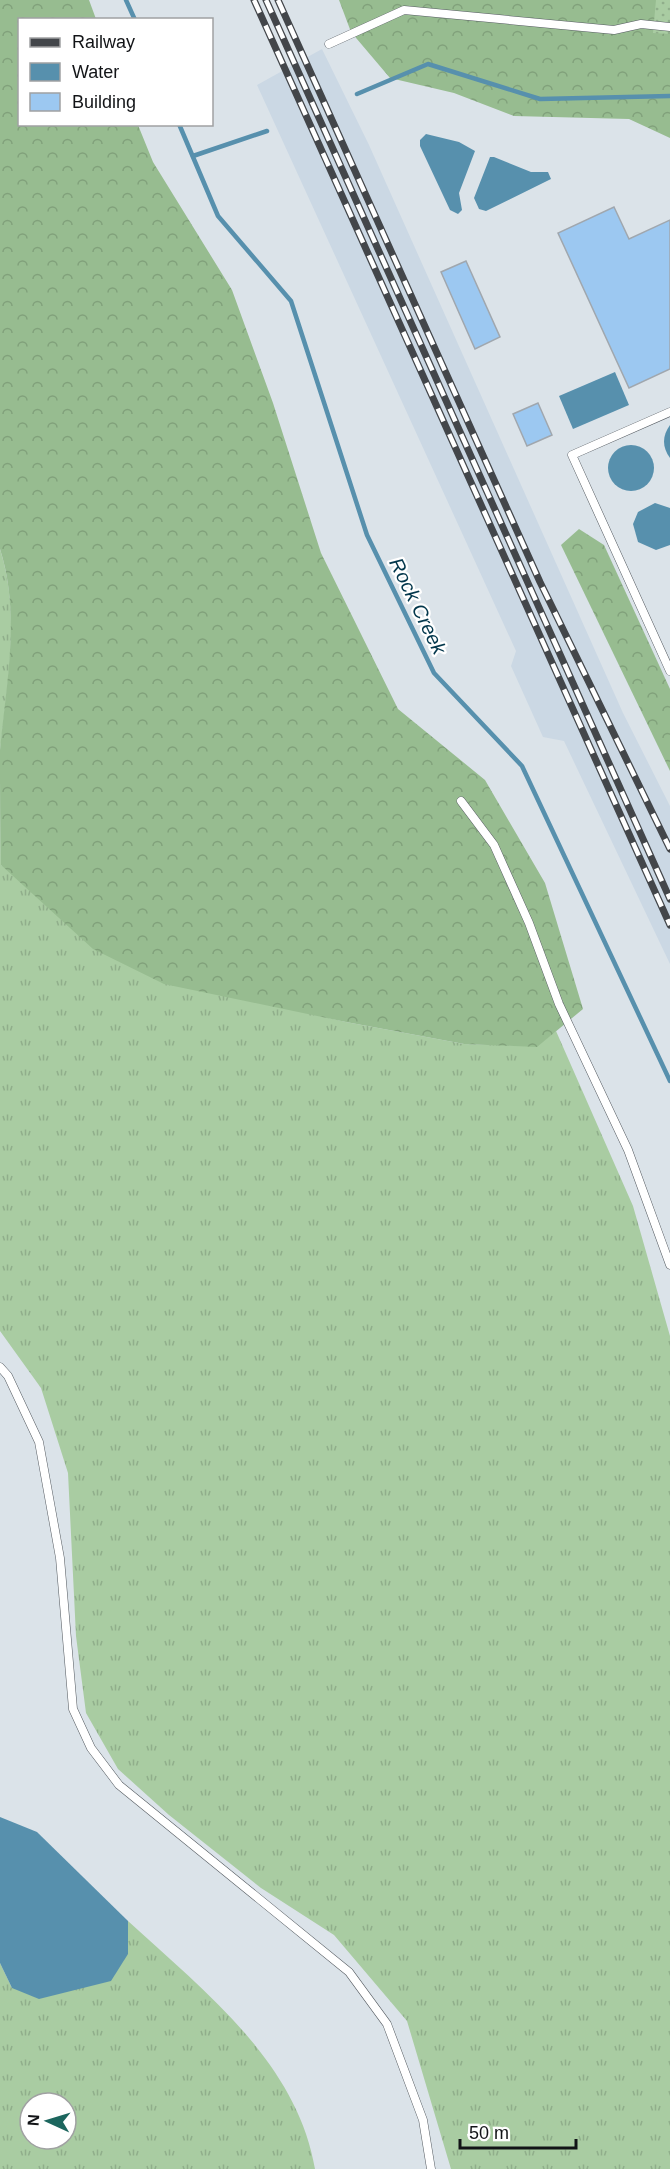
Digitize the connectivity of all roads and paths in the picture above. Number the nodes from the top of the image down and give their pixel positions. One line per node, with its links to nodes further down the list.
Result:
1 (670, 27): 2 (lane)
2 (329, 44)
3 (670, 412): 4 (lane)
4 (670, 671)
5 (461, 801): 6 (lane)
6 (670, 1265)
7 (0, 1367): 8 (lane)
8 (431, 2169)

